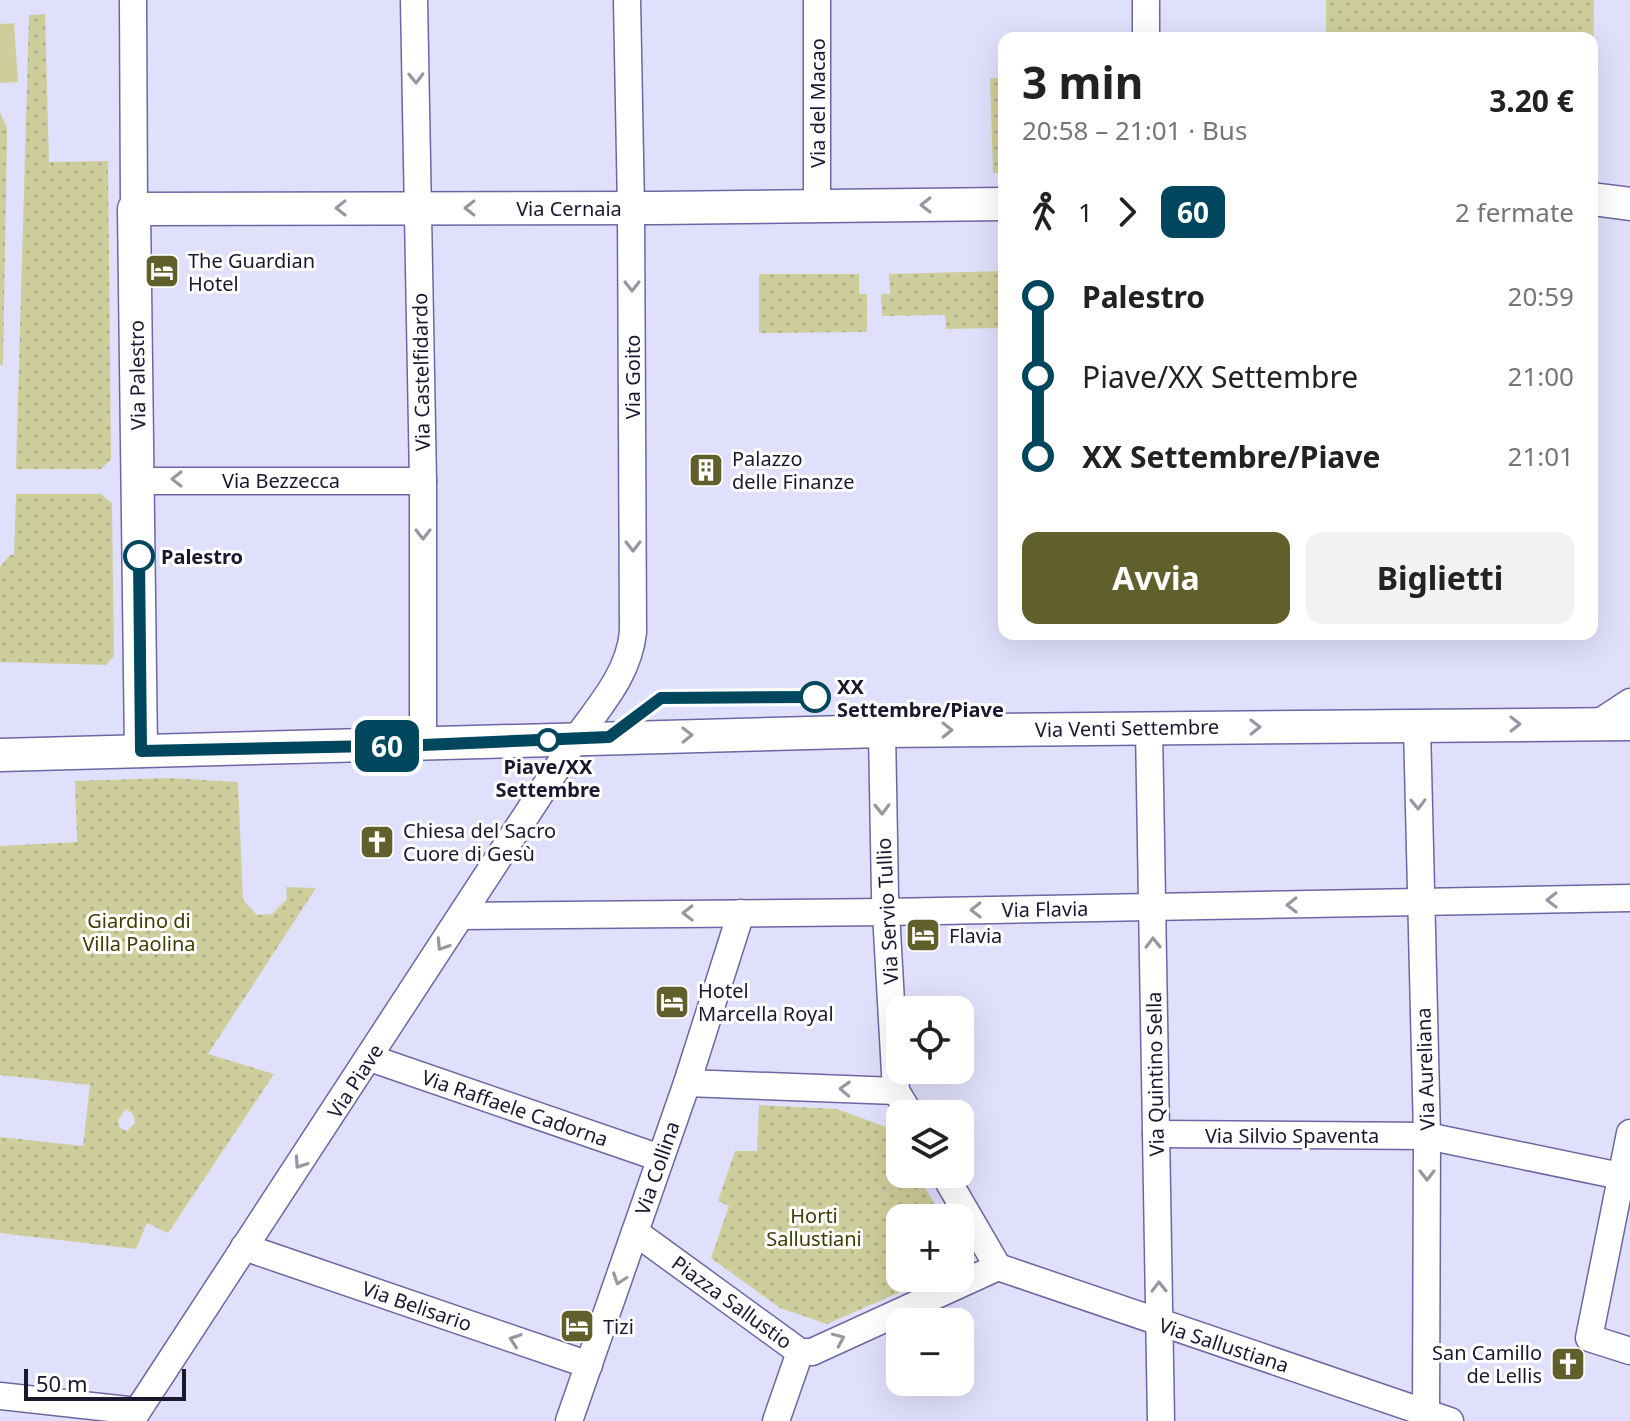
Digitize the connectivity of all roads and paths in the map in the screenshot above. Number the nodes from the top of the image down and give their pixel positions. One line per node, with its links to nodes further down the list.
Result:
1 (133, 0): 14 (street, Via Palestro)
2 (414, 0): 11 (street, Via Castelfidardo, one-way to 11)
3 (627, 0): 13 (street, Via Goito)
4 (817, 0): 12 (street, Via del Macao)
5 (1146, 0): 6 (street)
6 (1146, 32)
7 (1598, 201): 10 (main road)
8 (1598, 202): 15 (street)
9 (998, 204): 12 (main road, Via Cernaia, one-way to 12)
10 (1630, 204)
11 (419, 207): 13 (main road, Via Cernaia, one-way to 11); 14 (main road, Via Cernaia, one-way to 14); 17 (street, Via Castelfidardo)
12 (817, 207): 13 (main road, Via Cernaia)
13 (631, 208): 24 (street, Via Goito, one-way to 24)
14 (134, 209): 16 (main road, Via Palestro)
15 (1630, 215)
16 (138, 481): 17 (street, Via Bezzecca, one-way to 16); 26 (main road, Via Palestro)
17 (423, 481): 25 (street, Via Castelfidardo, one-way to 25)
18 (1630, 702): 19 (street)
19 (1598, 723): 20 (main road, Via Venti Settembre); 21 (main road, Via Venti Settembre, one-way to 19)
20 (1630, 724)
21 (1417, 726): 22 (main road, Via Venti Settembre, one-way to 21); 29 (street, Via Aureliana, one-way to 29)
22 (1149, 728): 23 (main road, Via Venti Settembre, one-way to 22); 30 (street, Via Quintino Sella)
23 (882, 731): 24 (main road, Via Venti Settembre, one-way to 23); 31 (street, Via Servio Tullio, one-way to 31)
24 (576, 739): 25 (main road, Via Venti Settembre); 33 (street, Via Piave)
25 (423, 745): 26 (main road, Via Venti Settembre)
26 (141, 751): 27 (main road, Via Venti Settembre)
27 (0, 755)
28 (1630, 898): 29 (street, Via Flavia, one-way to 29)
29 (1420, 902): 30 (street, Via Flavia, one-way to 30); 40 (street, Via Aureliana)
30 (1152, 907): 31 (street, Via Flavia, one-way to 31); 39 (street, Via Quintino Sella, one-way to 30)
31 (885, 912): 32 (street, Via Flavia); 36 (street, Via Servio Tullio)
32 (741, 913): 33 (street, Via Flavia, one-way to 33); 35 (street, Via Collina)
33 (461, 916): 34 (street, Via Piave, one-way to 34)
34 (370, 1058): 41 (street, Via Raffaele Cadorna); 45 (street, Via Piave, one-way to 45)
35 (687, 1083): 36 (street, one-way to 35); 41 (street, Via Collina)
36 (896, 1091): 37 (street)
37 (901, 1100)
38 (1630, 1133): 42 (street)
39 (1156, 1134): 40 (street, Via Silvio Spaventa); 47 (street, Via Quintino Sella, one-way to 39)
40 (1427, 1136): 42 (street, Via Silvio Spaventa); 53 (street, Via Aureliana, one-way to 53)
41 (660, 1158): 44 (street, Via Collina)
42 (1626, 1178): 48 (street)
43 (952, 1188): 46 (street)
44 (635, 1232): 49 (street, Piazza Sallustio); 50 (street, Via Collina, one-way to 50)
45 (244, 1247): 50 (street, Via Belisario, one-way to 45); 52 (street, Via Piave)
46 (998, 1267): 47 (street, Via Sallustiana); 49 (street, Piazza Sallustio, one-way to 46)
47 (1160, 1323): 53 (street, Via Sallustiana); 56 (street, Via Quintino Sella)
48 (1630, 1351)
49 (800, 1352): 55 (street)
50 (589, 1365): 54 (street, Via Collina)
51 (0, 1396): 52 (street)
52 (134, 1416)
53 (1438, 1417)
54 (569, 1421)
55 (776, 1421)
56 (1161, 1421)

